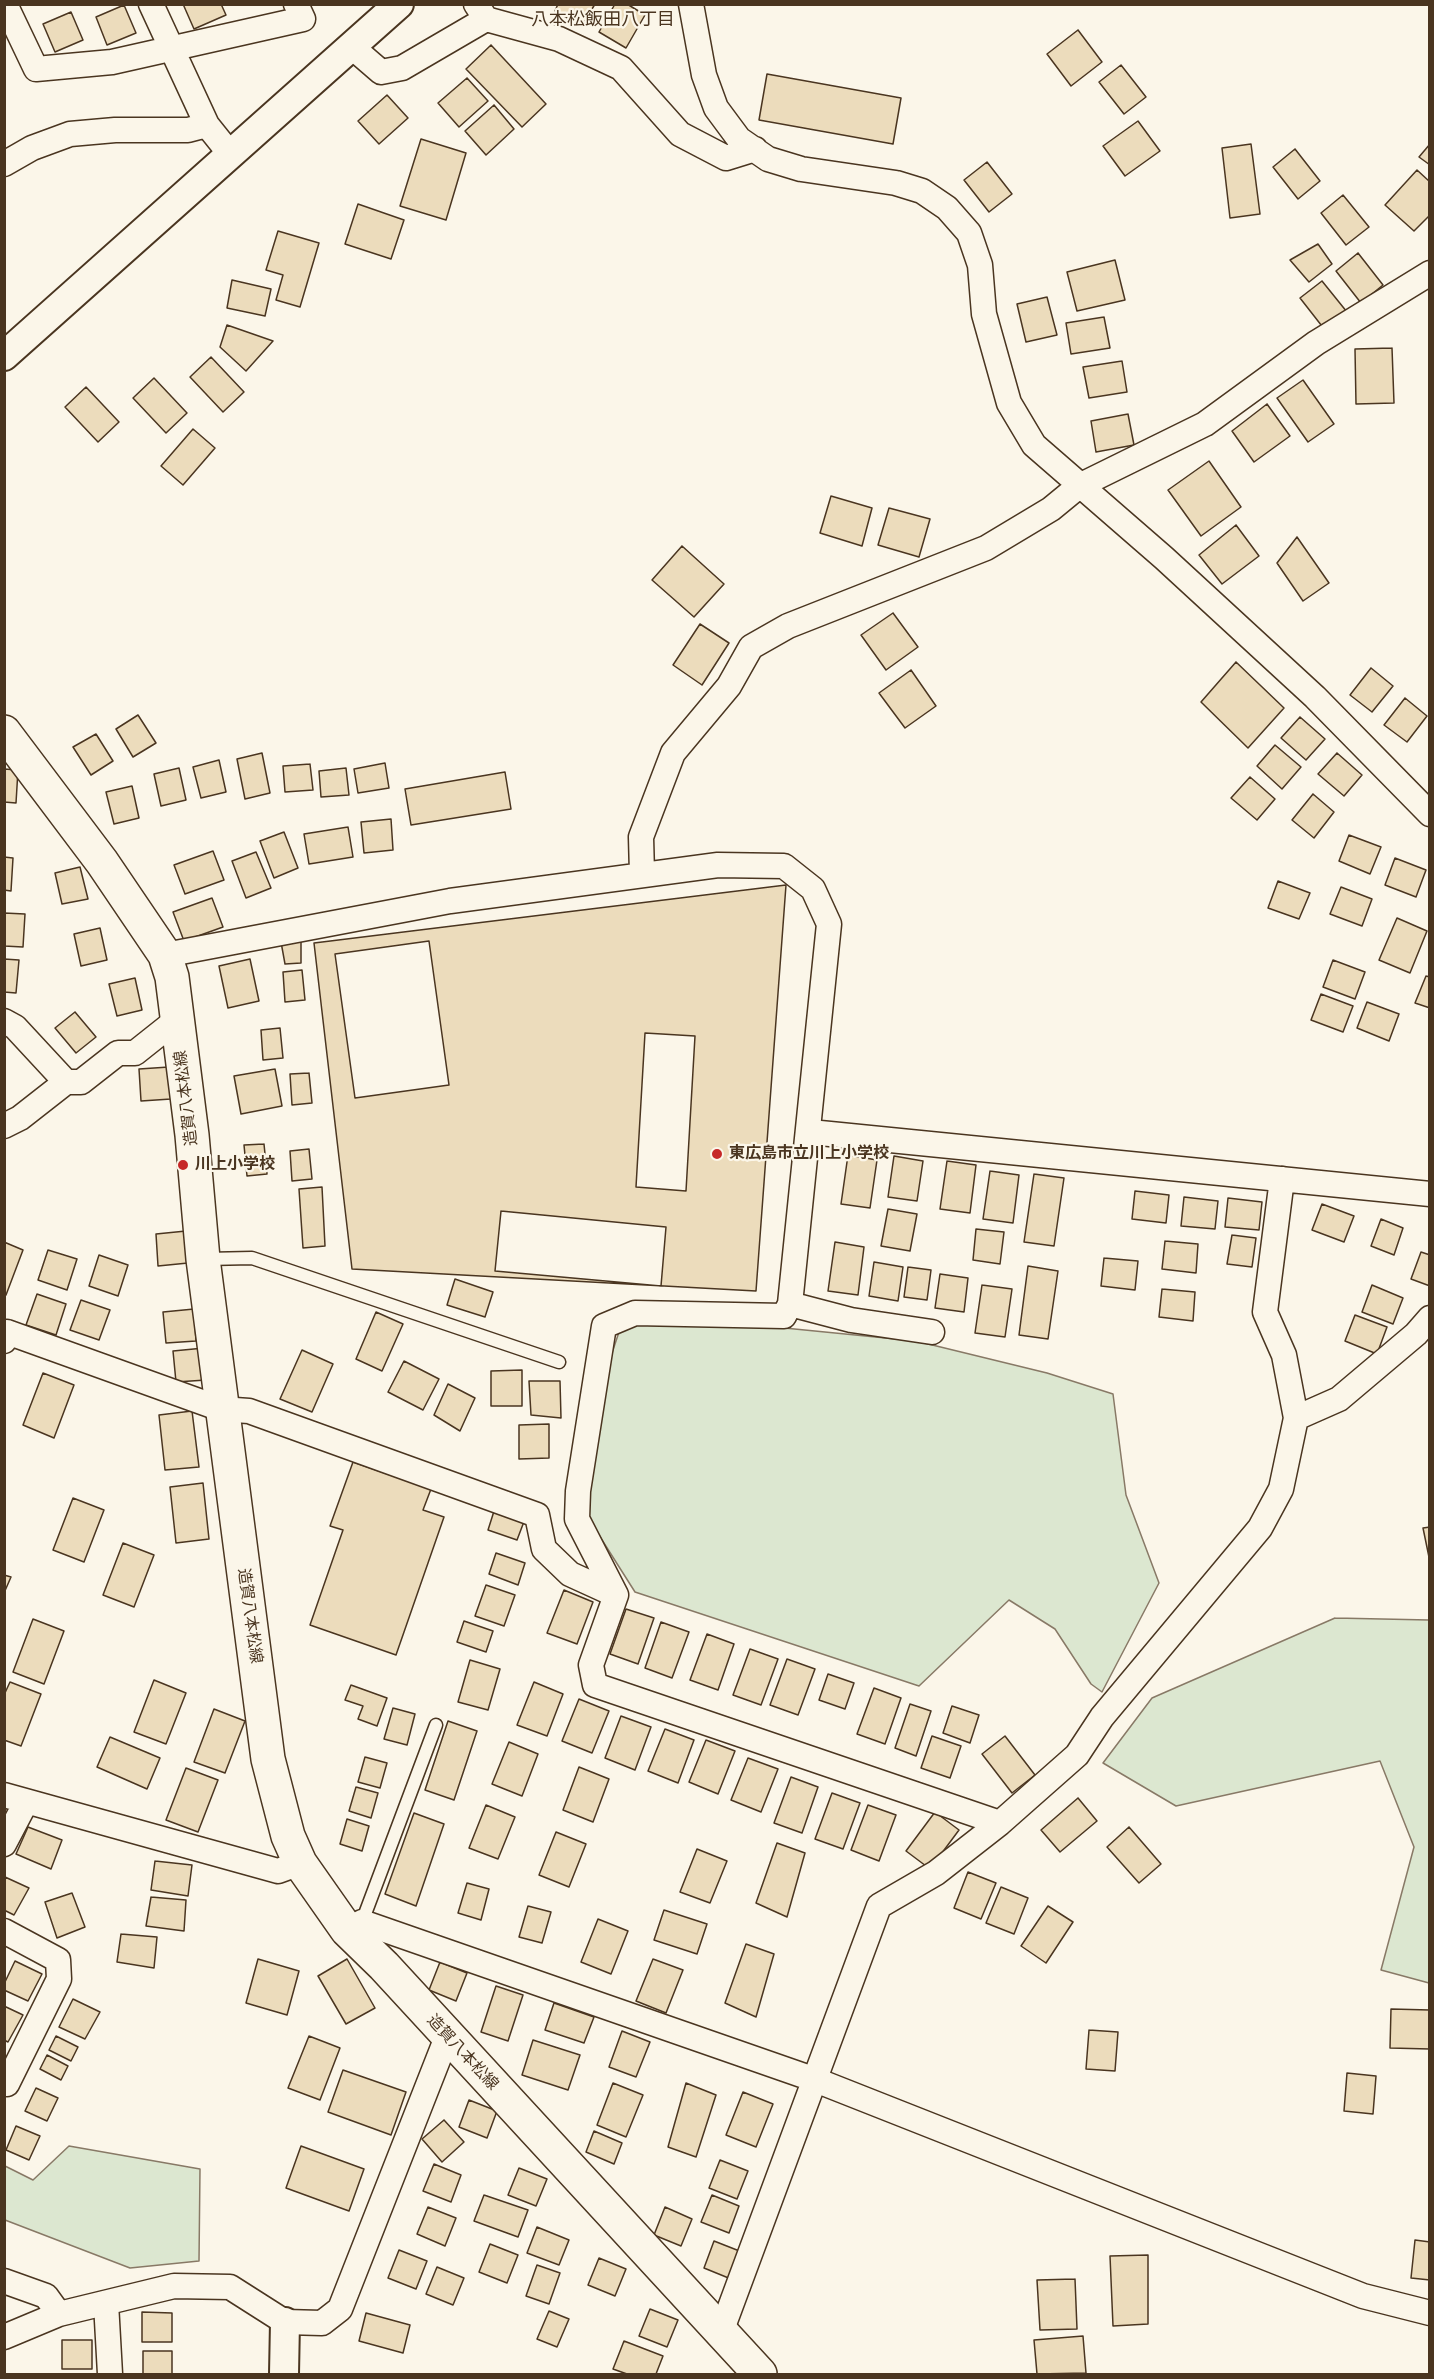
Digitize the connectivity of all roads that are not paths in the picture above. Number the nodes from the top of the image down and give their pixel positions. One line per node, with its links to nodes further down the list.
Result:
1 (5, 4): 8 (street)
2 (150, 4): 8 (street)
3 (296, 4): 8 (street)
4 (399, 4): 7 (street)
5 (691, 4): 10 (street)
6 (481, 12): 7 (street); 10 (street)
7 (352, 47): 11 (street)
8 (171, 49): 9 (street)
9 (207, 125): 11 (street); 12 (street)
10 (755, 149): 15 (street)
11 (231, 155): 14 (street)
12 (4, 164)
13 (1430, 273): 15 (street)
14 (4, 356)
15 (1079, 486): 17 (street); 18 (street)
16 (4, 732): 19 (main road, 造賀八本松線)
17 (1430, 814)
18 (642, 874): 19 (street); 24 (street)
19 (165, 955): 21 (main road, 造賀八本松線)
20 (4, 1021): 22 (street)
21 (177, 1022): 22 (street); 27 (main road, 造賀八本松線)
22 (66, 1082): 23 (street)
23 (4, 1126)
24 (810, 1132): 25 (street); 28 (street)
25 (1282, 1179): 26 (street); 34 (street)
26 (1430, 1194)
27 (203, 1259): 32 (lane); 33 (main road, 造賀八本松線)
28 (790, 1304): 30 (street); 35 (street)
29 (1430, 1318): 34 (street)
30 (932, 1332)
31 (5, 1335): 33 (street)
32 (559, 1362)
33 (221, 1409): 35 (street); 40 (main road, 造賀八本松線)
34 (1296, 1418): 38 (street)
35 (616, 1595): 38 (street)
36 (436, 1725): 41 (lane)
37 (15, 1799): 39 (street); 40 (street)
38 (1000, 1823): 44 (street)
39 (4, 1844)
40 (300, 1863): 41 (main road, 造賀八本松線)
41 (354, 1926): 43 (main road, 造賀八本松線); 44 (street)
42 (4, 1931): 45 (street)
43 (447, 2037): 50 (street); 51 (main road, 造賀八本松線)
44 (813, 2079): 48 (street); 51 (street)
45 (4, 2082)
46 (4, 2282): 49 (street)
47 (106, 2303): 49 (street); 50 (street); 53 (street)
48 (1430, 2313)
49 (59, 2314): 52 (street)
50 (285, 2322): 54 (street)
51 (721, 2332): 55 (main road, 造賀八本松線)
52 (4, 2337)
53 (110, 2374)
54 (284, 2374)
55 (760, 2374)

